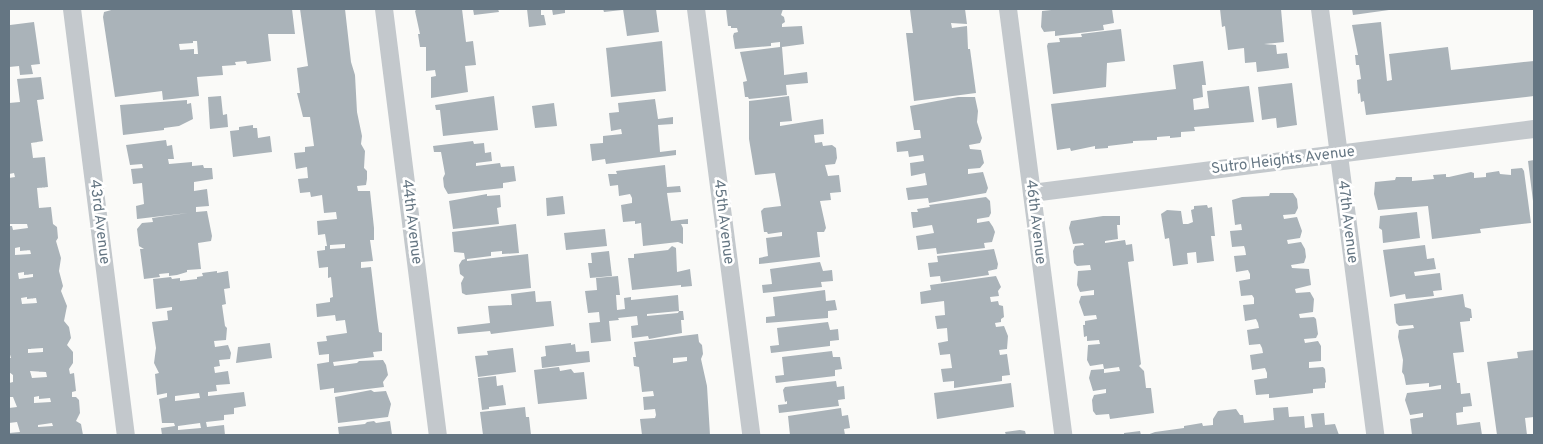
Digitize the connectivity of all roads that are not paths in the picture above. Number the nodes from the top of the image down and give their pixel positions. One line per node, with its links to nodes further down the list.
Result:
1 (72, 9): 9 (street, 43rd Avenue)
2 (384, 9): 10 (street, 44th Avenue)
3 (696, 9): 11 (street, 45th Avenue)
4 (1008, 9): 8 (street, 46th Avenue)
5 (1320, 9): 7 (street, 47th Avenue)
6 (1534, 129): 7 (street, Sutro Heights Avenue)
7 (1339, 154): 8 (street, Sutro Heights Avenue); 13 (street, 47th Avenue)
8 (1032, 193): 12 (street, 46th Avenue)
9 (126, 435)
10 (438, 435)
11 (751, 435)
12 (1062, 435)
13 (1375, 435)

